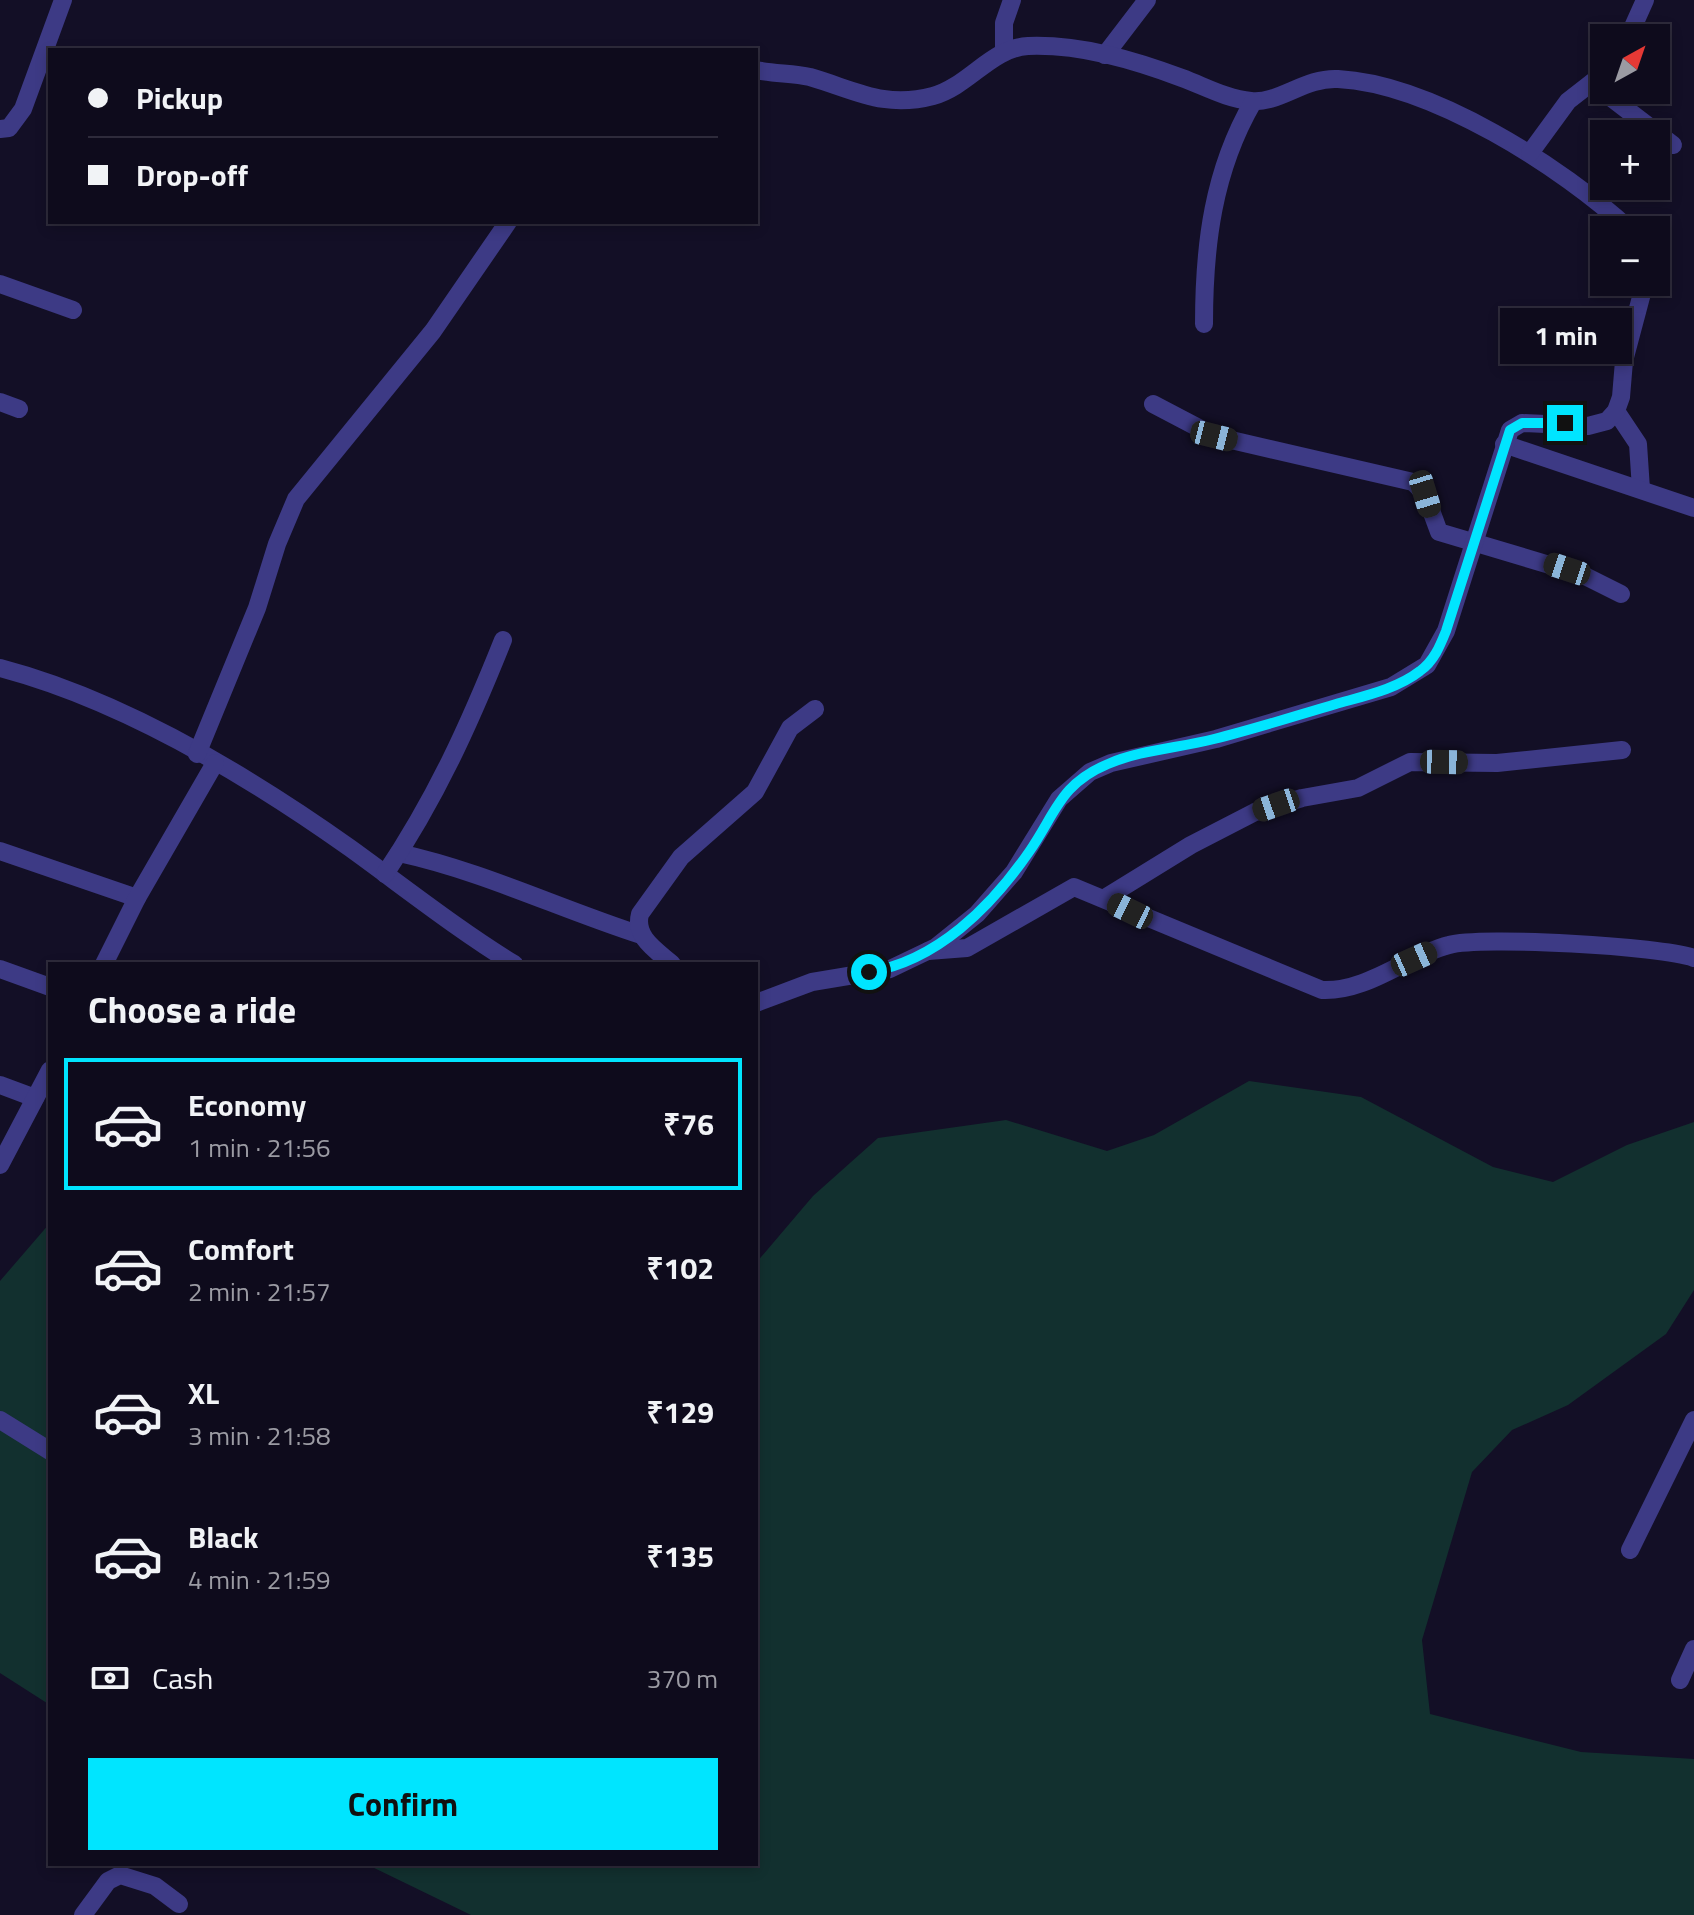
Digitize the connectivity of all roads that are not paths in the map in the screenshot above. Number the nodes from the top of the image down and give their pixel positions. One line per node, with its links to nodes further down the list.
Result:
1 (63, 0): 12 (street)
2 (1012, 0): 6 (street)
3 (1147, 0): 7 (street)
4 (1645, 0): 5 (street)
5 (1634, 24)
6 (1004, 51): 7 (street); 8 (street)
7 (1105, 55): 10 (street)
8 (758, 70)
9 (1590, 84): 14 (street)
10 (1253, 102): 14 (street); 20 (street)
11 (1627, 104): 13 (street)
12 (0, 129)
13 (1673, 145)
14 (1530, 153): 15 (street)
15 (1612, 216)
16 (507, 224): 34 (street)
17 (0, 284): 19 (street)
18 (1641, 296): 24 (street)
19 (73, 310)
20 (1204, 324)
21 (0, 402): 23 (street)
22 (1153, 404): 28 (street)
23 (19, 409)
24 (1616, 411): 25 (street); 26 (street)
25 (1504, 444): 26 (street); 28 (street)
26 (1641, 489): 27 (street)
27 (1694, 508)
28 (1474, 542): 29 (street); 42 (street)
29 (1621, 594)
30 (503, 640): 37 (street)
31 (0, 668): 34 (street)
32 (815, 709): 41 (street)
33 (1622, 750): 40 (street)
34 (197, 754): 35 (street)
35 (215, 763): 38 (street); 39 (street)
36 (0, 851): 39 (street)
37 (399, 853): 38 (street); 41 (street)
38 (385, 874): 45 (street)
39 (137, 898): 44 (street)
40 (1105, 898): 42 (street); 43 (street)
41 (641, 935): 46 (street)
42 (928, 951): 49 (street)
43 (1694, 958)
44 (105, 962)
45 (511, 962)
46 (670, 962)
47 (0, 969): 48 (street)
48 (48, 986)
49 (758, 1002)
50 (48, 1074): 52 (street)
51 (0, 1085): 52 (street)
52 (35, 1098): 53 (street)
53 (3, 1156)
54 (0, 1420): 56 (street)
55 (1694, 1420): 57 (street)
56 (48, 1450)
57 (1630, 1550)
58 (1694, 1649): 59 (street)
59 (1680, 1680)
60 (179, 1904): 61 (street)
61 (83, 1915)

